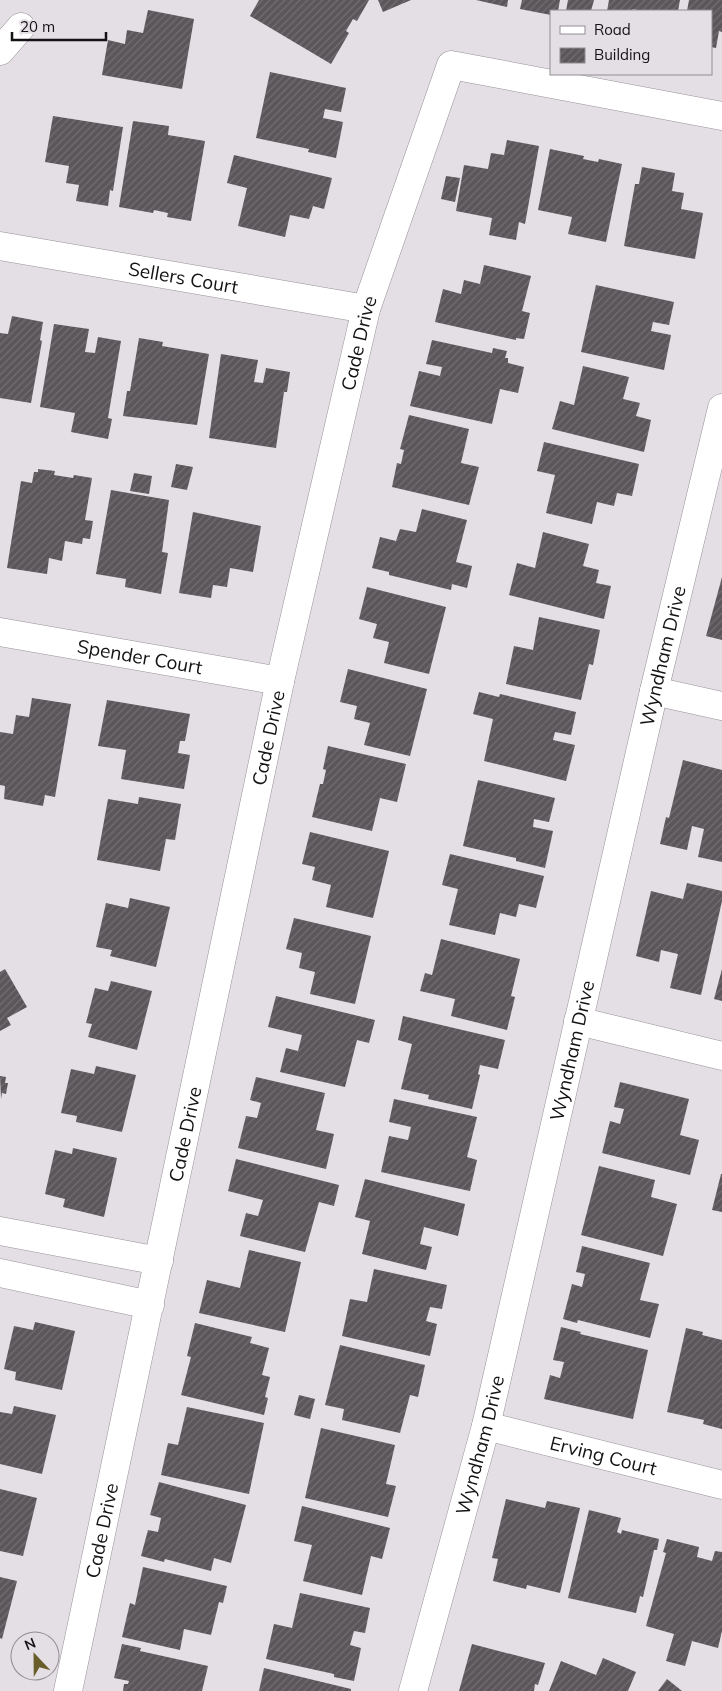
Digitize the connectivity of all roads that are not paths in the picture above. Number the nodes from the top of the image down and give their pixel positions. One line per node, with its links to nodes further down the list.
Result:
1 (21, 28): 2 (street)
2 (0, 51)
3 (722, 116): 5 (street, Cade Drive)
4 (0, 246): 5 (street, Sellers Court)
5 (366, 308): 8 (street, Cade Drive)
6 (722, 408): 9 (street, Wyndham Drive)
7 (0, 632): 8 (street, Spender Court)
8 (280, 681): 14 (street, Cade Drive)
9 (654, 690): 10 (street); 11 (street, Wyndham Drive)
10 (722, 706)
11 (578, 1021): 12 (street); 17 (street, Wyndham Drive)
12 (722, 1056)
13 (0, 1230): 14 (street)
14 (159, 1261): 16 (street, Cade Drive)
15 (0, 1274): 16 (street)
16 (150, 1305): 19 (street, Cade Drive)
17 (486, 1426): 18 (street, Erving Court); 20 (street, Wyndham Drive)
18 (722, 1485)
19 (68, 1691)
20 (413, 1691)

